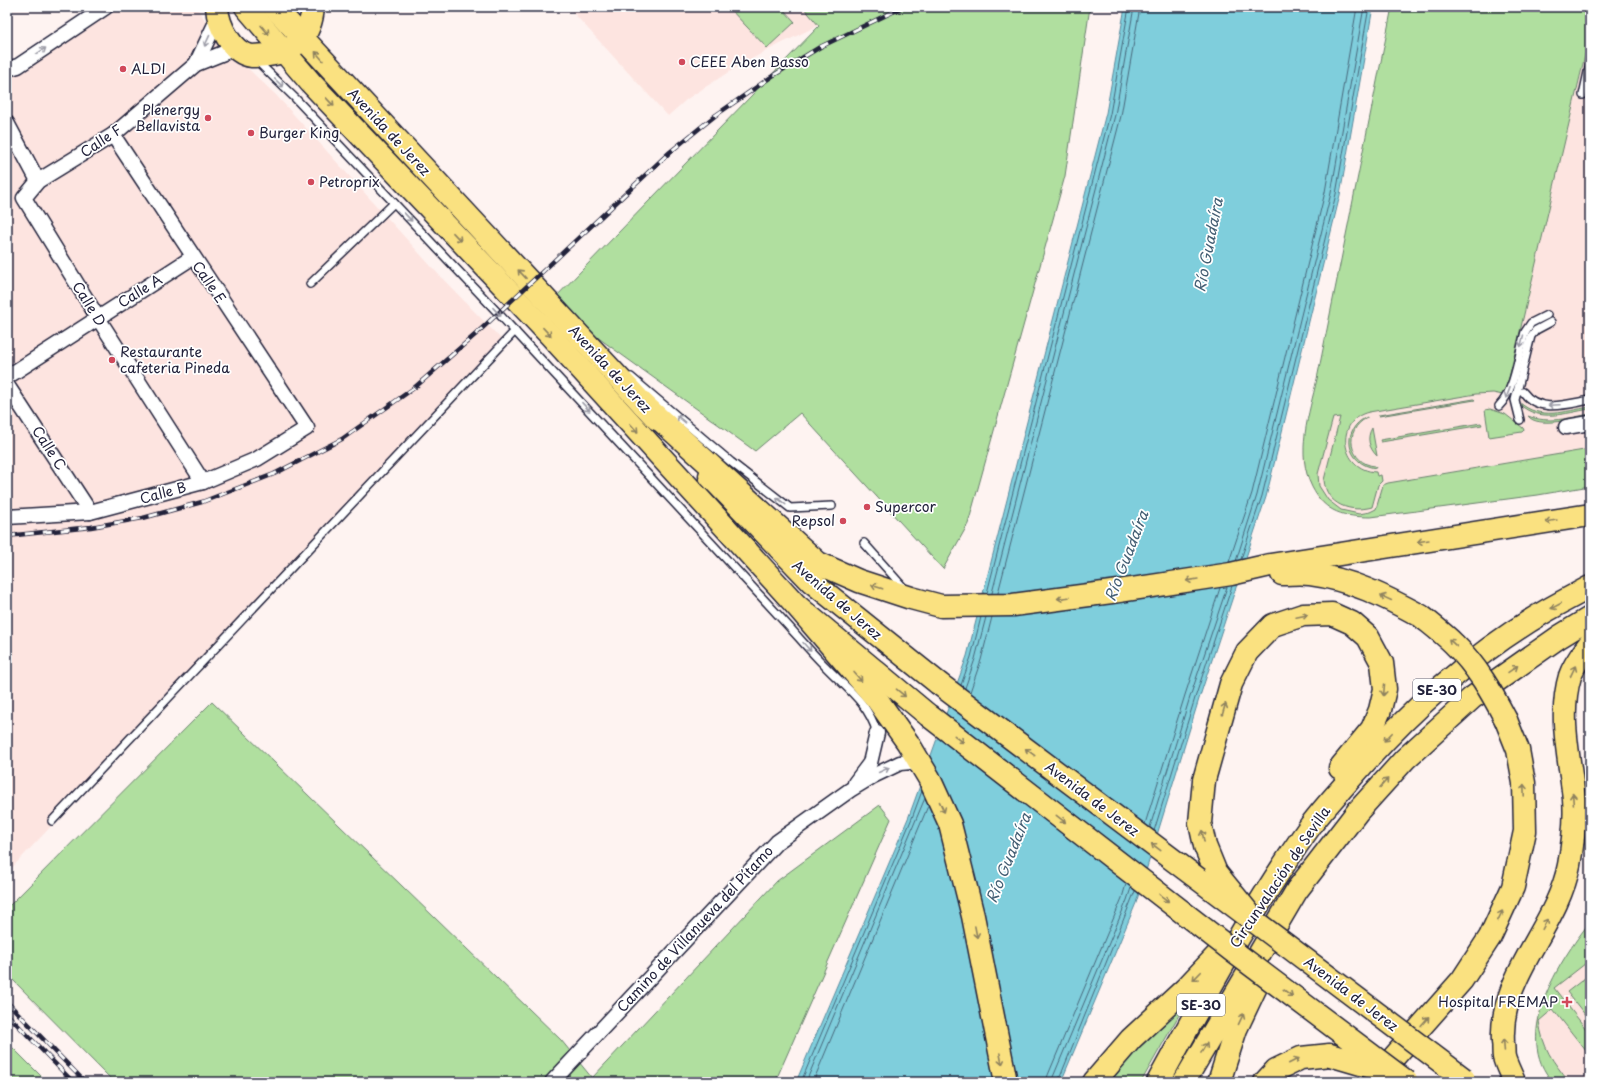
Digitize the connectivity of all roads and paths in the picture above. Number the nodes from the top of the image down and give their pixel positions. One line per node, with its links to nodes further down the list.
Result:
1 (106, 7): 11 (street, one-way to 1)
2 (246, 7): 8 (main road, Avenida de Jerez, one-way to 8)
3 (274, 7): 6 (main road, Avenida de Jerez)
4 (313, 7): 6 (main road)
5 (217, 11): 7 (main road); 10 (street, Calle F, one-way to 10)
6 (303, 38): 8 (main road); 21 (main road, Avenida de Jerez, one-way to 6)
7 (243, 52): 8 (main road); 10 (street, Calle F); 16 (lane, one-way to 16)
8 (285, 52): 45 (main road, Avenida de Jerez, one-way to 45)
9 (1590, 63): 12 (lane)
10 (196, 64): 14 (street, Calle F)
11 (7, 69)
12 (1582, 95)
13 (7, 123): 15 (street)
14 (113, 135): 15 (street, Calle F); 17 (street, Calle E)
15 (38, 182): 20 (street, Calle D)
16 (394, 203): 18 (lane); 23 (lane, one-way to 23)
17 (193, 257): 20 (street, Calle A); 35 (street, Calle E)
18 (310, 284)
19 (1547, 314): 31 (lane, one-way to 31)
20 (98, 318): 26 (street, Calle A); 36 (street, Calle D)
21 (566, 321): 24 (lane); 30 (main road, Avenida de Jerez)
22 (1551, 322): 32 (lane)
23 (515, 331): 48 (lane, one-way to 48); 54 (lane)
24 (619, 366)
25 (625, 371): 37 (lane, one-way to 25)
26 (7, 377)
27 (7, 385): 38 (street, Calle C)
28 (1523, 392): 29 (lane, one-way to 28)
29 (1590, 400)
30 (644, 405): 44 (main road, one-way to 30); 56 (main road, Avenida de Jerez, one-way to 30, bridge)
31 (1500, 406)
32 (1520, 420)
33 (1590, 423): 34 (street)
34 (1566, 427)
35 (306, 428): 36 (street, Calle B)
36 (203, 482): 38 (street, Calle B)
37 (832, 506)
38 (90, 512): 40 (street, Calle B)
39 (1590, 514): 42 (main road, one-way to 42)
40 (7, 516)
41 (864, 543): 44 (lane)
42 (1231, 574): 44 (main road, one-way to 44); 65 (main road, one-way to 42, bridge)
43 (1590, 588): 55 (main road, Circunvalación de Sevilla / SE-30, one-way to 55)
44 (911, 598)
45 (796, 605): 50 (main road, one-way to 50); 67 (main road, Avenida de Jerez, one-way to 67, bridge)
46 (1590, 618): 53 (main road, Circunvalación de Sevilla / SE-30, one-way to 46)
47 (1590, 643): 68 (main road, one-way to 47)
48 (866, 706): 49 (lane); 50 (lane)
49 (877, 733): 52 (street)
50 (908, 742): 51 (main road)
51 (925, 772): 52 (street, one-way to 51); 59 (main road, one-way to 59)
52 (850, 790): 58 (street, Camino de Villanueva del Pítamo)
53 (1358, 812): 62 (main road, Circunvalación de Sevilla / SE-30, one-way to 53); 63 (main road, one-way to 53)
54 (52, 821)
55 (1311, 825): 56 (main road, Circunvalación de Sevilla / SE-30); 56 (main road, one-way to 55, bridge)
56 (1249, 925): 57 (main road, Avenida de Jerez, bridge); 60 (main road, one-way to 60); 61 (main road, Circunvalación de Sevilla / SE-30)
57 (1466, 1081)
58 (552, 1082)
59 (1006, 1082)
60 (1094, 1082)
61 (1158, 1082)
62 (1184, 1082)
63 (1219, 1082)
64 (1265, 1082): 66 (main road, one-way to 66, bridge)
65 (1372, 1082)
66 (1396, 1082)
67 (1407, 1082)
68 (1514, 1082)

